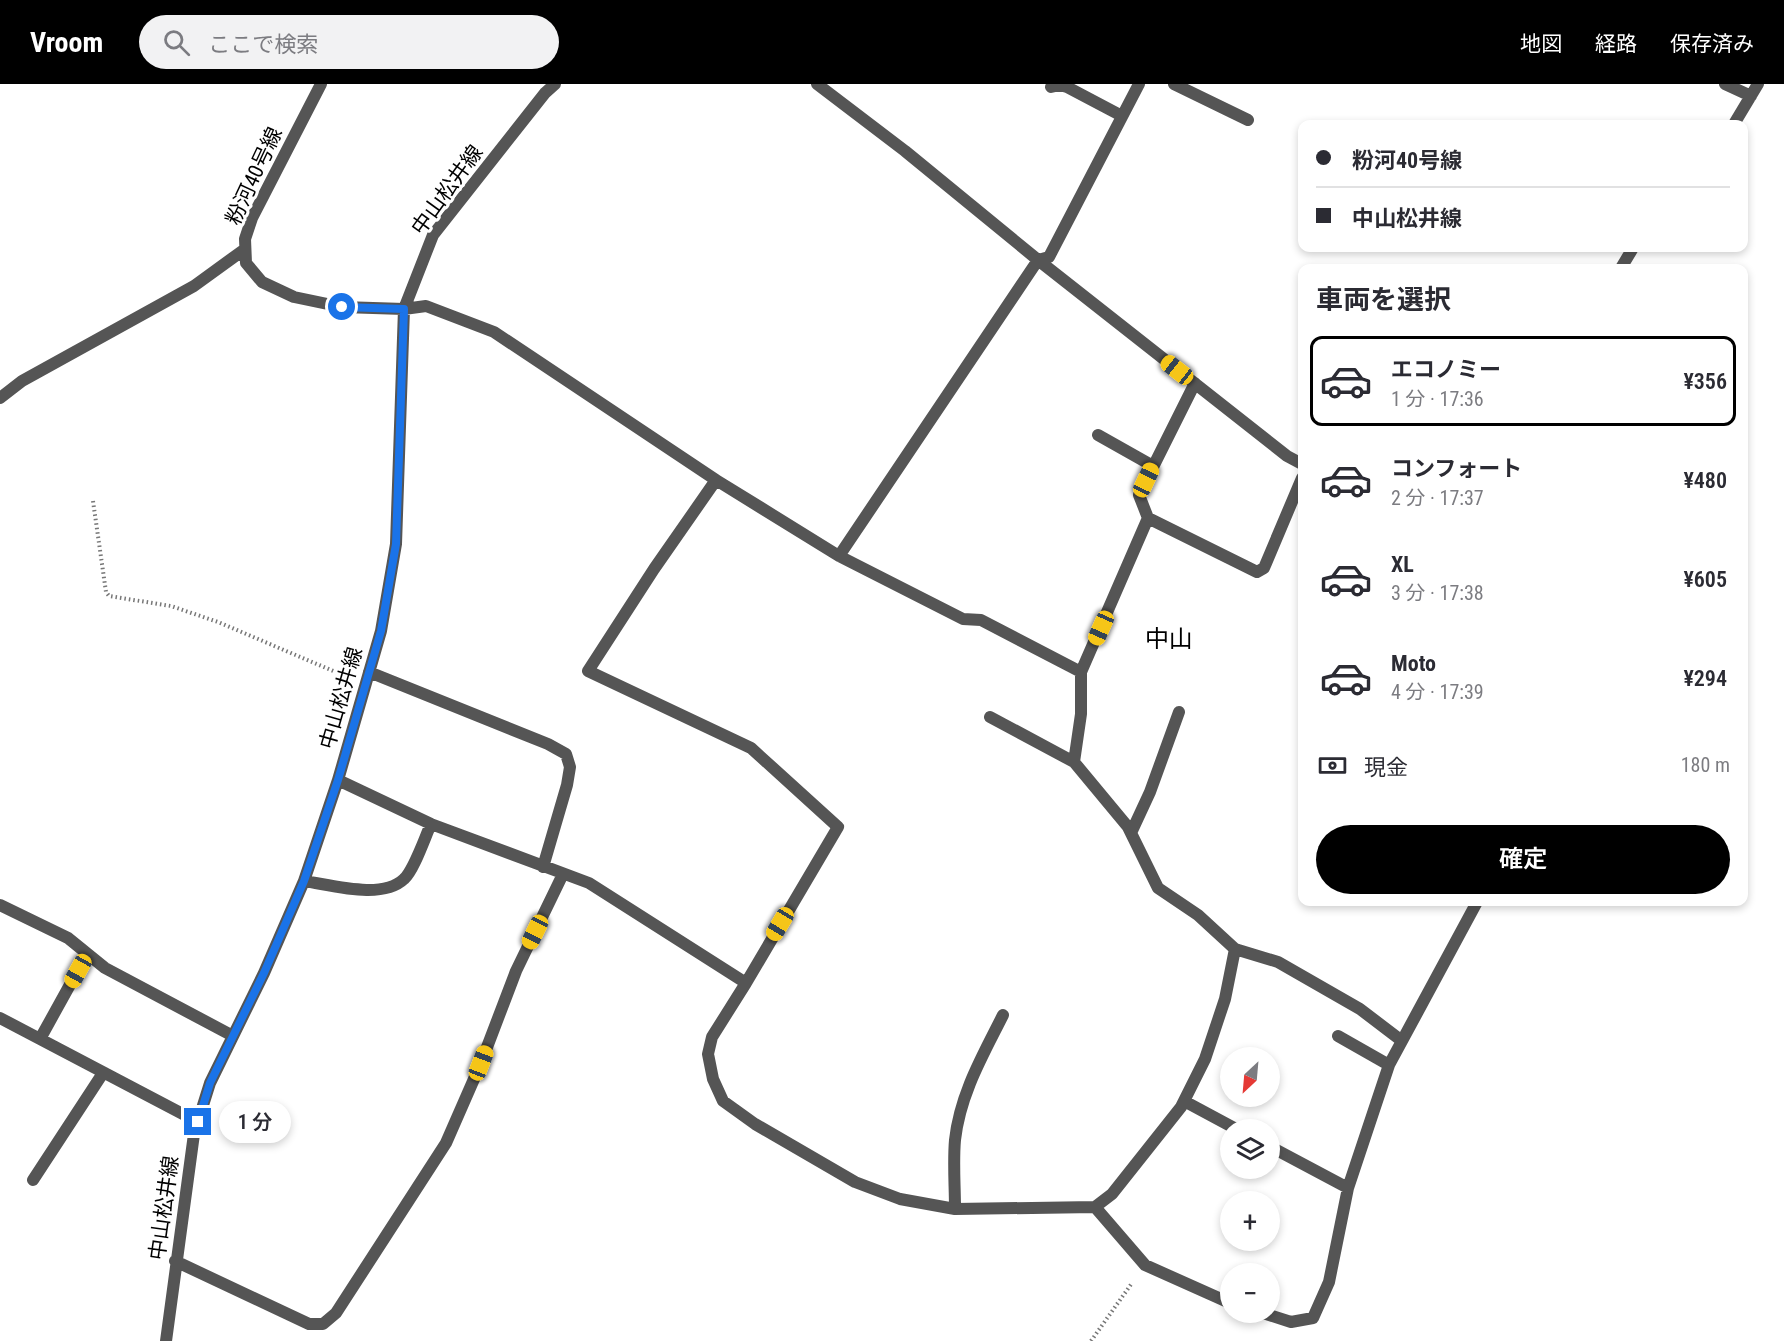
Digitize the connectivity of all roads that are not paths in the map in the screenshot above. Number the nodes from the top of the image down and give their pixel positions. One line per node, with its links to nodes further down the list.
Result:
1 (321, 84): 13 (street, 粉河40号線)
2 (555, 84): 15 (street, 中山松井線)
3 (817, 84): 14 (street)
4 (1139, 84): 10 (street)
5 (1174, 84): 11 (street)
6 (1725, 84): 9 (street)
7 (1758, 84): 9 (street)
8 (1051, 87): 10 (street)
9 (1751, 96): 12 (street)
10 (1122, 116): 14 (street)
11 (1248, 120)
12 (1736, 120)
13 (245, 249): 15 (street, 粉河40号線); 17 (street)
14 (1038, 260): 16 (street); 24 (street)
15 (404, 309): 21 (street, 粉河40号線); 25 (street, 中山松井線)
16 (1195, 383): 19 (street); 20 (street)
17 (0, 398)
18 (1098, 435): 20 (street)
19 (1298, 462)
20 (1153, 466): 23 (street)
21 (716, 480): 24 (street, 粉河40号線); 40 (street)
22 (1298, 487): 23 (street)
23 (1149, 518): 26 (street)
24 (840, 556): 26 (street, 粉河40号線)
25 (369, 672): 30 (street, 中山松井線); 33 (street)
26 (1081, 672): 29 (street)
27 (1179, 712): 32 (street)
28 (990, 717): 29 (street)
29 (1074, 762): 32 (street)
30 (338, 780): 31 (street); 35 (street, 中山松井線)
31 (431, 824): 33 (street); 35 (street)
32 (1131, 833): 38 (street)
33 (543, 867): 34 (street)
34 (563, 874): 40 (street); 57 (street)
35 (304, 881): 43 (street, 中山松井線)
36 (0, 904): 39 (street)
37 (1475, 906): 46 (street)
38 (1234, 949): 46 (street); 49 (street)
39 (87, 954): 43 (street); 45 (street)
40 (746, 983): 56 (street)
41 (1003, 1015): 56 (street)
42 (0, 1018): 45 (street)
43 (233, 1036): 51 (street, 中山松井線)
44 (1338, 1036): 47 (street)
45 (40, 1039): 48 (street)
46 (1402, 1041): 47 (street)
47 (1389, 1065): 54 (street)
48 (103, 1073): 51 (street); 53 (street)
49 (1184, 1101): 50 (street); 55 (street)
50 (1220, 1120)
51 (198, 1122): 57 (street, 中山松井線)
52 (1280, 1152): 54 (street)
53 (33, 1180)
54 (1348, 1188): 59 (street)
55 (1095, 1207): 56 (street); 58 (street)
56 (955, 1209)
57 (176, 1261): 60 (street, 中山松井線)
58 (1220, 1299)
59 (1280, 1318)
60 (166, 1341)

